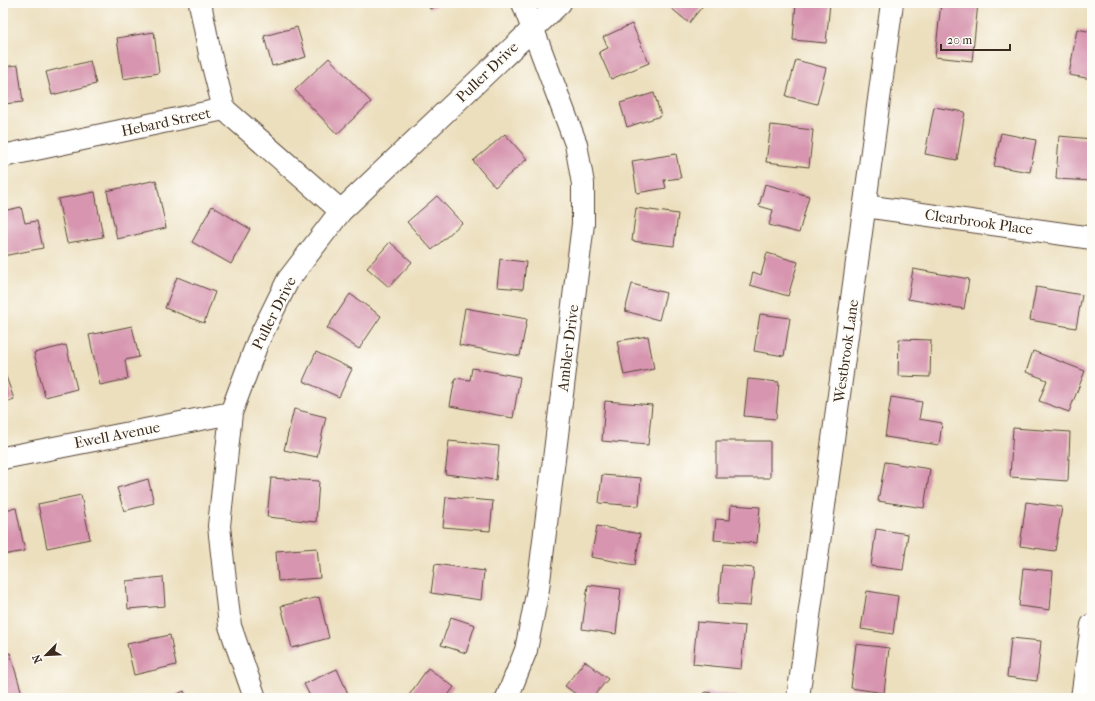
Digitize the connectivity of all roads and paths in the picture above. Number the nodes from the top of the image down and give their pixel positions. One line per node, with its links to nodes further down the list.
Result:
1 (200, 3): 6 (street)
2 (523, 3): 5 (street, Ambler Drive)
3 (560, 3): 5 (street, Puller Drive)
4 (892, 3): 8 (street, Westbrook Lane)
5 (533, 28): 9 (street, Puller Drive); 15 (street, Ambler Drive)
6 (224, 109): 7 (street, Hebard Street); 9 (street, Hebard Street)
7 (3, 156)
8 (866, 206): 10 (street, Clearbrook Place); 16 (street, Westbrook Lane)
9 (341, 211): 11 (street, Puller Drive)
10 (1092, 238)
11 (231, 413): 12 (street, Ewell Avenue); 14 (street, Puller Drive)
12 (3, 458)
13 (1092, 625): 17 (street)
14 (255, 698)
15 (507, 698)
16 (798, 698)
17 (1082, 698)

